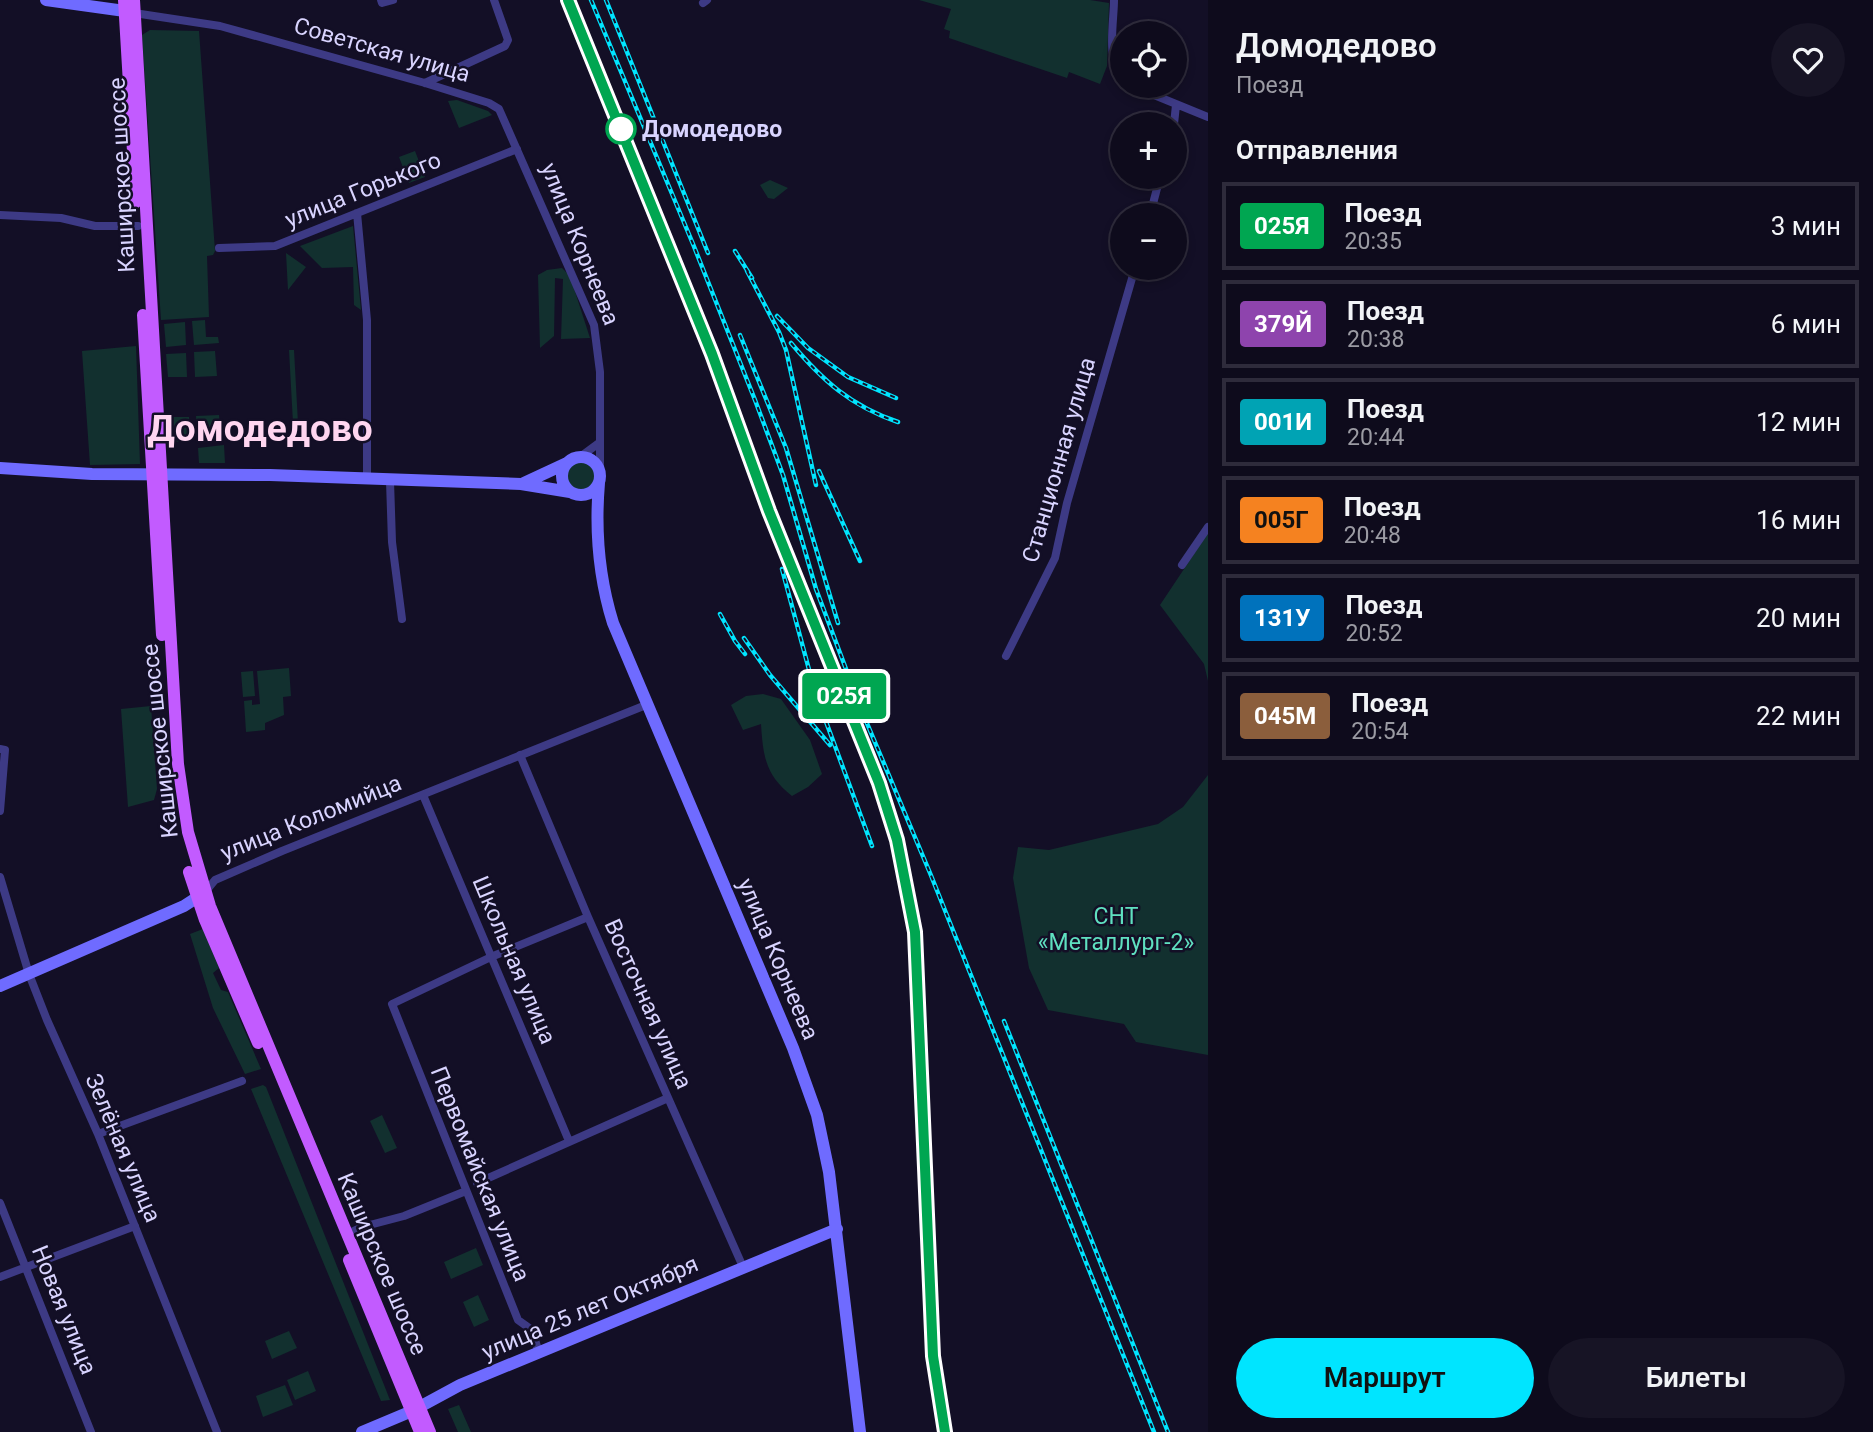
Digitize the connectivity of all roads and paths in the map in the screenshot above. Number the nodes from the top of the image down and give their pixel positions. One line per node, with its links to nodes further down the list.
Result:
1 (46, 0): 6 (street, Советская улица)
2 (381, 0): 3 (street)
3 (393, 0)
4 (494, 0): 8 (street)
5 (1114, 0): 7 (street)
6 (129, 6): 8 (street, Советская улица); 17 (main road, Каширское шоссе); 24 (main road, Каширское шоссе)
7 (1114, 21)
8 (425, 83): 11 (street, Советская улица)
9 (1160, 98): 10 (street)
10 (1176, 105): 12 (street); 13 (street)
11 (499, 109): 14 (street, улица Корнеева)
12 (1175, 112)
13 (1208, 117)
14 (517, 149): 15 (street, улица Горького); 20 (street, улица Корнеева)
15 (357, 213): 18 (street, улица Горького); 26 (street)
16 (0, 215): 17 (street)
17 (138, 226): 24 (main road, Каширское шоссе)
18 (219, 248)
19 (1132, 280): 34 (street, Станционная улица)
20 (599, 443): 21 (street); 25 (street, улица Корнеева)
21 (580, 457): 22 (street); 25 (street)
22 (567, 463): 28 (street); 29 (street)
23 (0, 468): 24 (street)
24 (156, 475): 26 (street); 41 (main road, Каширское шоссе)
25 (599, 477): 29 (street); 30 (street, улица Корнеева)
26 (367, 480): 27 (street)
27 (390, 481): 28 (street); 33 (street)
28 (521, 484): 29 (street)
29 (573, 494): 30 (street)
30 (596, 519): 35 (street, улица Корнеева)
31 (1208, 527): 32 (street)
32 (1182, 565)
33 (402, 619)
34 (1006, 656)
35 (646, 705): 37 (street, улица Коломийца); 54 (street, улица Корнеева)
36 (0, 749): 39 (street)
37 (520, 755): 38 (street, улица Коломийца); 42 (street, Восточная улица)
38 (423, 794): 41 (street, улица Коломийца); 43 (street, Школьная улица)
39 (0, 811)
40 (0, 877): 44 (street, Зелёная улица)
41 (201, 896): 44 (street, улица Коломийца); 55 (main road, Каширское шоссе); 60 (main road, Каширское шоссе)
42 (588, 917): 43 (street); 47 (street, Восточная улица)
43 (491, 957): 49 (street, Школьная улица); 51 (street, Первомайская улица)
44 (29, 974): 45 (street, улица Коломийца); 48 (street, Зелёная улица)
45 (0, 986)
46 (243, 1081): 48 (street)
47 (668, 1098): 49 (street); 57 (street, Восточная улица)
48 (98, 1134): 53 (street, Зелёная улица)
49 (569, 1141): 50 (street)
50 (477, 1183)
51 (466, 1191): 55 (street); 59 (street, Первомайская улица)
52 (0, 1203): 56 (street, Новая улица)
53 (135, 1226): 56 (street); 62 (street, Зелёная улица)
54 (837, 1229): 57 (street, улица 25 лет Октября); 66 (street, улица Корнеева)
55 (347, 1234): 60 (main road, Каширское шоссе)
56 (27, 1266): 58 (street); 61 (street, Новая улица)
57 (743, 1267): 59 (street, улица 25 лет Октября)
58 (0, 1277)
59 (539, 1353): 60 (street, улица 25 лет Октября)
60 (416, 1409): 63 (street, улица 25 лет Октября); 64 (main road, Каширское шоссе); 65 (main road, Каширское шоссе)
61 (91, 1432)
62 (217, 1432)
63 (362, 1432)
64 (421, 1432)
65 (430, 1432)
66 (860, 1432)

